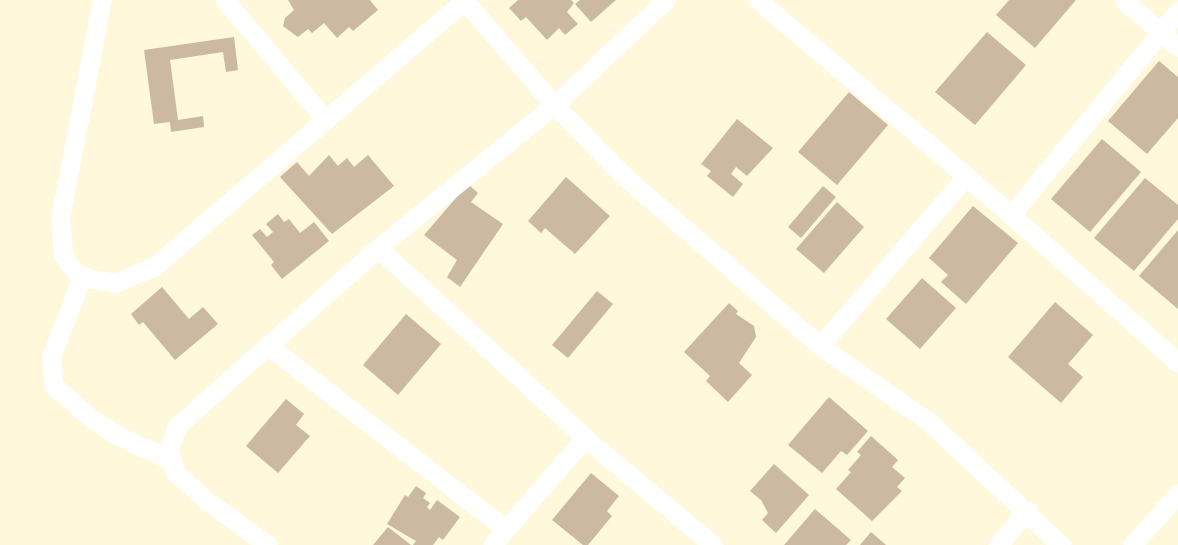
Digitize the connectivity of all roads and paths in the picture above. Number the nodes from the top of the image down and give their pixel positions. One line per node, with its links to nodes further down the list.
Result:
1 (102, 0): 15 (street)
2 (224, 0): 11 (street)
3 (464, 0): 10 (street); 11 (street)
4 (666, 0): 10 (street)
5 (758, 0): 12 (street)
6 (1124, 0): 8 (street)
7 (1178, 11): 8 (street)
8 (1160, 33): 9 (street); 13 (street)
9 (1178, 47)
10 (554, 104): 14 (street); 17 (street)
11 (325, 119): 15 (street)
12 (966, 176): 13 (street); 17 (street)
13 (1011, 215): 18 (street)
14 (378, 248): 16 (street); 19 (street)
15 (82, 277): 20 (street)
16 (267, 344): 20 (street); 23 (street)
17 (820, 346): 22 (street)
18 (1178, 362)
19 (586, 438): 23 (street); 26 (street)
20 (170, 460): 24 (street)
21 (1178, 494): 29 (street)
22 (1027, 511): 27 (street); 28 (street)
23 (506, 529): 25 (street)
24 (268, 545)
25 (492, 545)
26 (712, 545)
27 (998, 545)
28 (1060, 545)
29 (1132, 545)

